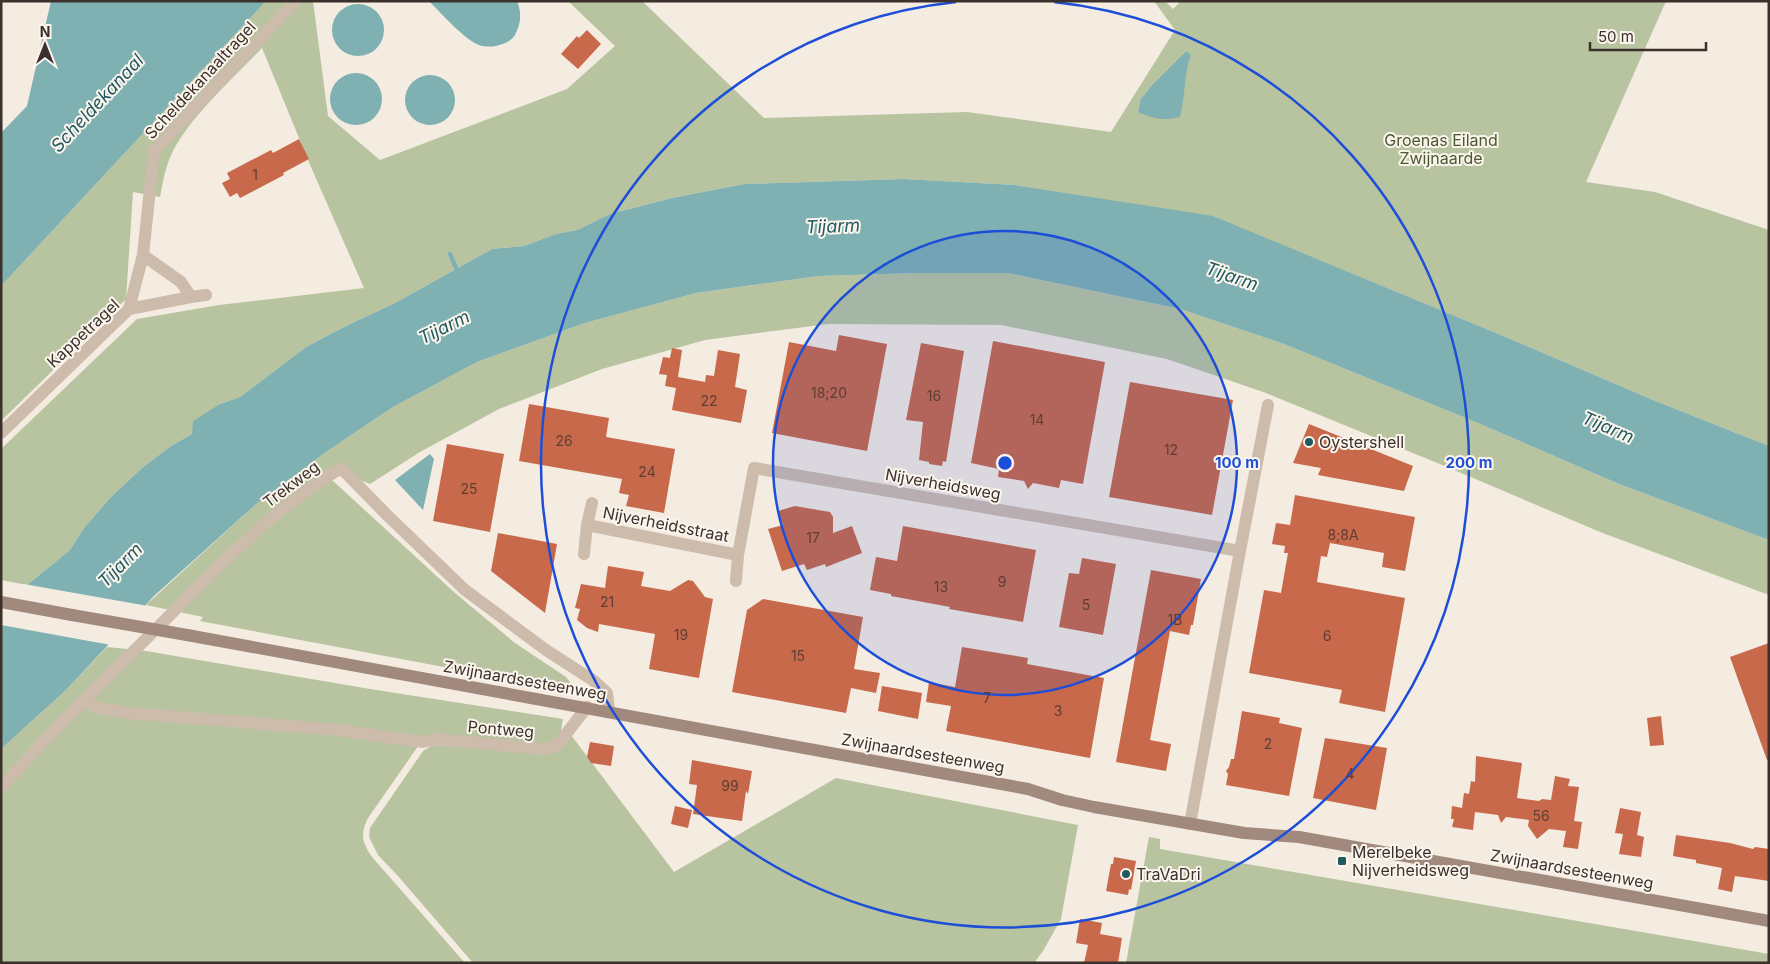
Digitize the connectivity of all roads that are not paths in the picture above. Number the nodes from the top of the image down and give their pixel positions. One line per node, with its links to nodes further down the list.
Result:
1 (296, 1): 2 (street, Scheldekanaaltragel)
2 (143, 255): 4 (street); 5 (street, Scheldekanaaltragel)
3 (206, 296): 4 (street, Kappetragel)
4 (191, 297): 5 (street, Kappetragel)
5 (129, 309): 7 (street, Kappetragel)
6 (1268, 405): 10 (street)
7 (1, 433)
8 (592, 503): 9 (street)
9 (587, 525): 11 (street); 12 (street, Nijverheidsstraat)
10 (1240, 551): 12 (street, Nijverheidsweg); 19 (street)
11 (584, 554)
12 (738, 555): 13 (street, Nijverheidsweg)
13 (736, 581)
14 (1, 602): 16 (main road, Zwijnaardsesteenweg, bridge)
15 (83, 700): 16 (street, Pontweg); 17 (street, Trekweg); 18 (street, Trekweg)
16 (587, 708): 17 (main road, Zwijnaardsesteenweg)
17 (609, 711): 19 (main road, Zwijnaardsesteenweg)
18 (1, 788)
19 (1190, 824): 20 (main road, Zwijnaardsesteenweg)
20 (1769, 921)

